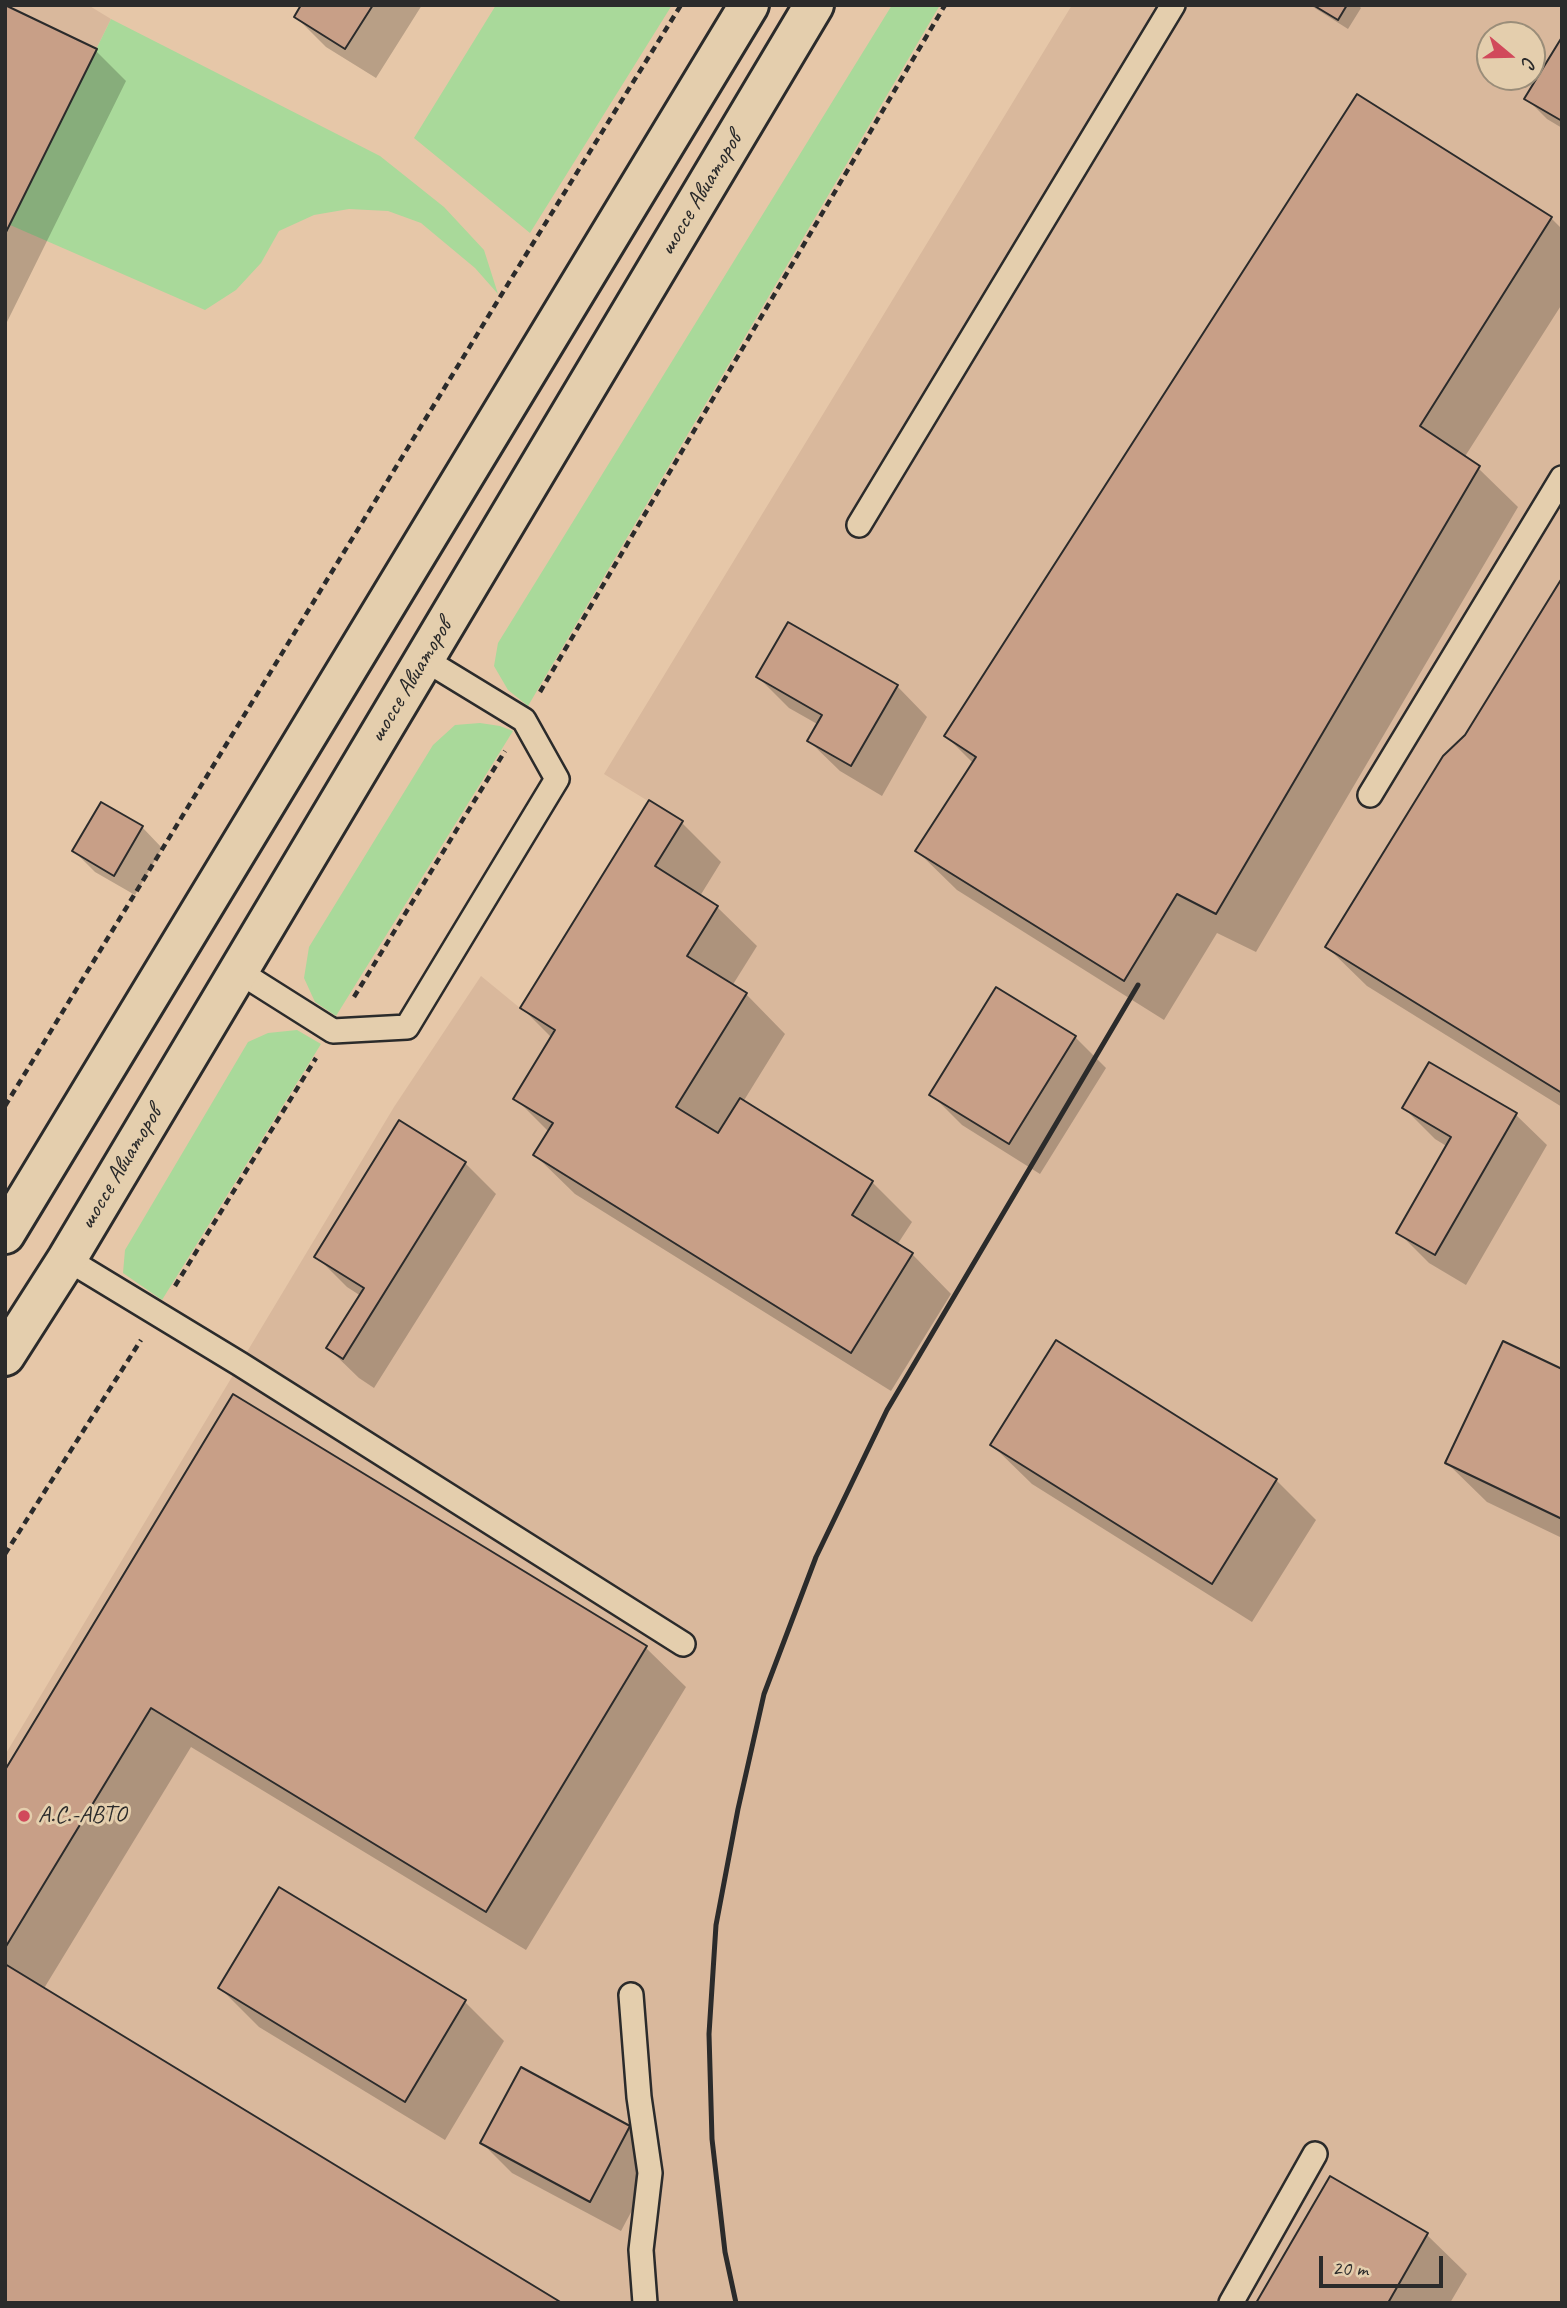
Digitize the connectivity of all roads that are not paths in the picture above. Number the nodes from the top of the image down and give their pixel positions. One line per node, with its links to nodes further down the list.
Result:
1 (749, 5): 9 (main road)
2 (814, 5): 6 (main road, шоссе Авиаторов)
3 (1174, 5): 5 (lane)
4 (1562, 478): 7 (lane)
5 (859, 525)
6 (424, 659): 8 (main road, шоссе Авиаторов); 8 (lane)
7 (1370, 795)
8 (238, 971): 10 (main road, шоссе Авиаторов)
9 (5, 1234)
10 (67, 1259): 11 (main road, шоссе Авиаторов); 12 (lane)
11 (5, 1356)
12 (683, 1644)
13 (631, 1995): 15 (lane)
14 (1315, 2154): 16 (lane)
15 (645, 2303)
16 (1231, 2303)

